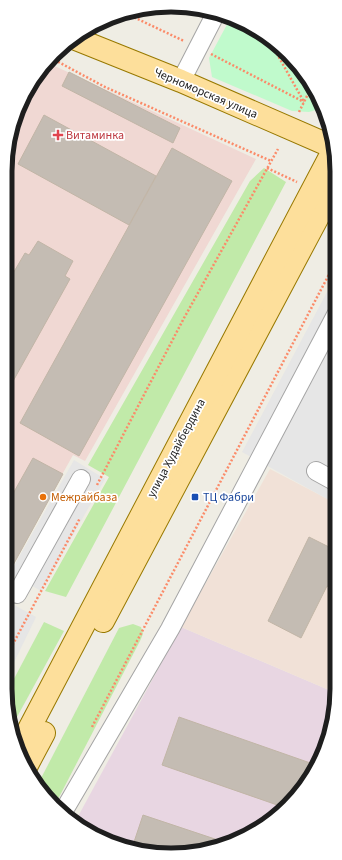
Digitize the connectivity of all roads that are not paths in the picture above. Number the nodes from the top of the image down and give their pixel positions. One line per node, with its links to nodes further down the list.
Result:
1 (214, 18): 3 (lane)
2 (80, 41): 3 (main road, Черноморская улица)
3 (181, 81): 4 (main road, Черноморская улица)
4 (328, 145)
5 (330, 158): 12 (main road, улица Худайбердина)
6 (330, 193): 13 (main road, улица Худайбердина)
7 (330, 326): 14 (lane)
8 (316, 471): 10 (lane)
9 (81, 479): 11 (lane)
10 (330, 479)
11 (17, 594)
12 (21, 744)
13 (29, 761)
14 (65, 808)

